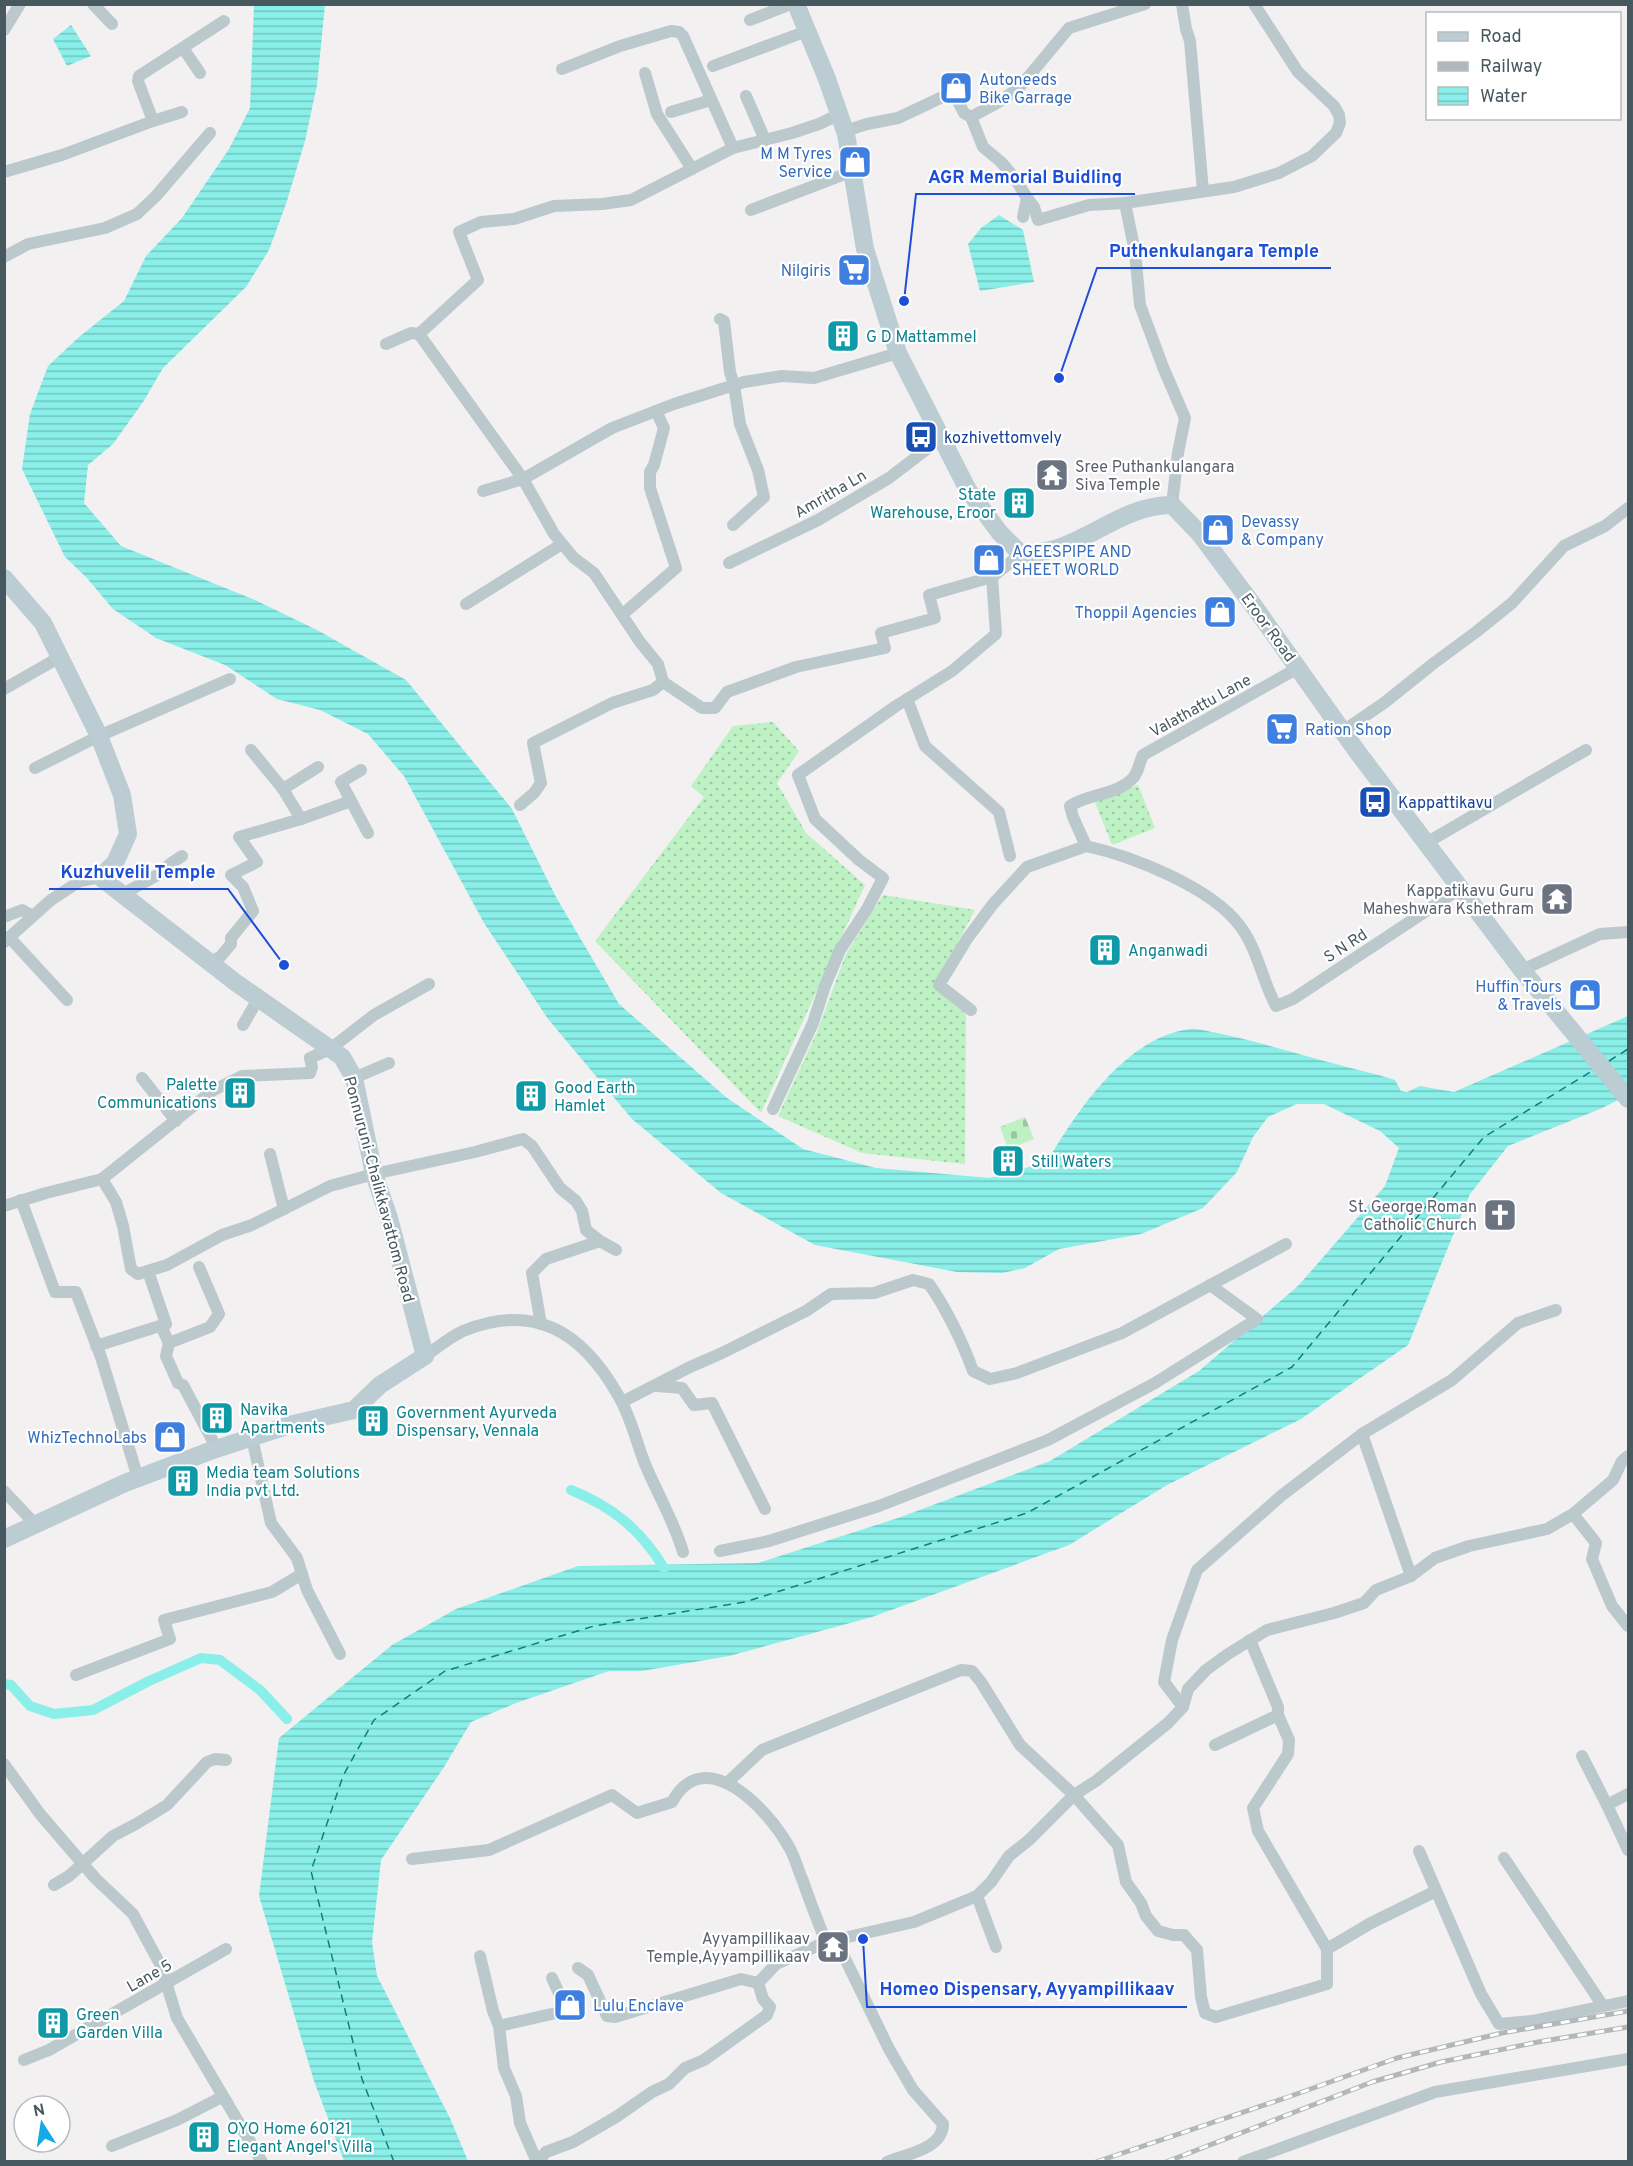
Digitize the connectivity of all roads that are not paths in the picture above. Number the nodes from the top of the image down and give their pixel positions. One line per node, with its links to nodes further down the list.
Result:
1 (20, 4): 11 (street)
2 (93, 4): 10 (street)
3 (791, 4): 8 (street)
4 (796, 4): 12 (main road)
5 (1145, 4): 22 (street)
6 (1182, 4): 31 (street)
7 (1254, 4): 31 (street)
8 (750, 20)
9 (224, 21): 13 (street)
10 (112, 24)
11 (4, 30)
12 (807, 31): 14 (street); 24 (main road)
13 (183, 48): 17 (street); 23 (street)
14 (713, 66)
15 (562, 69): 19 (street)
16 (645, 73): 28 (street)
17 (200, 74)
18 (746, 96): 26 (street)
19 (711, 100): 21 (street); 27 (street)
20 (182, 112): 23 (street)
21 (670, 112)
22 (971, 117): 24 (street); 32 (street)
23 (153, 121): 30 (street)
24 (843, 122): 26 (street); 29 (main road)
25 (210, 133): 36 (street)
26 (765, 140): 27 (street)
27 (733, 148): 28 (street)
28 (692, 169): 38 (street)
29 (853, 171): 34 (street); 40 (main road)
30 (4, 172)
31 (1203, 191): 33 (street)
32 (1027, 198): 33 (street); 35 (street)
33 (1125, 203): 46 (street)
34 (751, 210)
35 (1023, 217)
36 (4, 256)
37 (720, 319): 41 (street)
38 (419, 334): 39 (street); 44 (street)
39 (386, 344)
40 (898, 353): 41 (street); 43 (main road)
41 (734, 385): 42 (street); 48 (street)
42 (656, 411): 44 (street); 55 (street)
43 (939, 435): 50 (main road); 51 (street, Amritha Ln)
44 (523, 479): 45 (street); 49 (street)
45 (483, 491)
46 (1172, 505): 50 (main road); 57 (main road, Eroor Road)
47 (1629, 508): 62 (street)
48 (733, 525)
49 (562, 544): 54 (street); 55 (street)
50 (1021, 554): 52 (street)
51 (729, 563)
52 (992, 577): 59 (street); 61 (street)
53 (4, 578): 56 (main road)
54 (465, 604)
55 (623, 614): 59 (street)
56 (60, 657): 60 (street); 63 (main road)
57 (1298, 668): 62 (main road, Eroor Road); 75 (street, Valathattu Lane)
58 (230, 679): 63 (street)
59 (663, 682): 71 (street)
60 (4, 689)
61 (907, 699): 77 (street); 97 (street)
62 (1342, 731): 74 (main road, Eroor Road)
63 (99, 736): 67 (street); 78 (main road)
64 (251, 750): 69 (street)
65 (1586, 750): 74 (street)
66 (318, 767): 69 (street)
67 (35, 768)
68 (361, 770): 70 (street)
69 (284, 789): 72 (street)
70 (351, 801): 72 (street); 73 (street)
71 (520, 805)
72 (301, 819): 85 (street)
73 (368, 833)
74 (1426, 843): 79 (main road, Eroor Road)
75 (1086, 846): 79 (street, S N Rd); 90 (street)
76 (182, 856): 80 (street)
77 (1010, 856)
78 (100, 877): 80 (main road, Ponnuruni-Chalikkavattom Road); 81 (street)
79 (1461, 888): 86 (main road, Eroor Road)
80 (123, 894): 85 (main road, Ponnuruni-Chalikkavattom Road)
81 (32, 916): 82 (street); 84 (street)
82 (4, 917)
83 (1629, 932): 86 (street)
84 (7, 940): 89 (street)
85 (210, 963): 88 (main road, Ponnuruni-Chalikkavattom Road)
86 (1522, 970): 96 (main road, Eroor Road)
87 (429, 984): 92 (street)
88 (258, 999): 91 (street); 92 (main road, Ponnuruni-Chalikkavattom Road)
89 (67, 1000)
90 (971, 1010)
91 (243, 1025)
92 (330, 1048): 95 (main road, Ponnuruni-Chalikkavattom Road); 98 (street)
93 (389, 1063): 95 (street)
94 (142, 1078): 98 (street)
95 (354, 1078): 100 (main road, Ponnuruni-Chalikkavattom Road)
96 (1629, 1099)
97 (773, 1109)
98 (176, 1121): 101 (street)
99 (270, 1154): 104 (street)
100 (374, 1173): 104 (street); 105 (street); 116 (main road, Ponnuruni-Chalikkavattom Road)
101 (102, 1179): 102 (street); 109 (street)
102 (21, 1200): 103 (street); 115 (street)
103 (4, 1206)
104 (284, 1209): 109 (street)
105 (600, 1241): 107 (street); 113 (street)
106 (1286, 1244): 110 (street)
107 (616, 1250)
108 (199, 1267): 114 (street)
109 (148, 1271): 112 (street)
110 (1210, 1285): 117 (street); 129 (street)
111 (1556, 1310): 119 (street)
112 (166, 1324): 114 (street); 115 (street)
113 (541, 1324): 116 (street); 118 (street)
114 (169, 1343): 121 (street)
115 (96, 1346): 123 (street)
116 (425, 1356): 120 (main road)
117 (656, 1386): 118 (street); 125 (street)
118 (622, 1402): 130 (street)
119 (1362, 1434): 132 (street); 137 (street)
120 (252, 1438): 121 (main road); 131 (street)
121 (217, 1449): 123 (main road)
122 (1629, 1456): 126 (street)
123 (138, 1478): 127 (main road)
124 (4, 1491): 127 (street)
125 (765, 1509)
126 (1573, 1514): 132 (street); 133 (street)
127 (36, 1524): 128 (main road)
128 (4, 1539)
129 (720, 1551)
130 (683, 1552)
131 (302, 1574): 135 (street); 136 (street)
132 (1411, 1576): 134 (street)
133 (1629, 1626)
134 (1250, 1640): 137 (street); 138 (street)
135 (340, 1654)
136 (76, 1675)
137 (1183, 1707): 145 (street)
138 (1278, 1715): 139 (street); 158 (street)
139 (1215, 1745)
140 (1582, 1756): 146 (street)
141 (226, 1760): 151 (street)
142 (4, 1764): 151 (street)
143 (728, 1782): 145 (street); 150 (street); 155 (street)
144 (1629, 1794): 146 (street)
145 (1074, 1795): 154 (street); 158 (street)
146 (1607, 1805): 147 (street)
147 (1629, 1850)
148 (1419, 1851): 153 (street)
149 (1504, 1858): 165 (street)
150 (412, 1859)
151 (83, 1864): 152 (street); 163 (street)
152 (54, 1886)
153 (1436, 1891): 158 (street); 165 (street)
154 (977, 1896): 155 (street); 156 (street)
155 (831, 1941): 162 (street); 173 (street)
156 (996, 1947)
157 (226, 1949): 163 (street, Lane 5)
158 (1327, 1949)
159 (480, 1956): 166 (street)
160 (578, 1968): 162 (street)
161 (552, 1978): 166 (street)
162 (758, 1983): 172 (street)
163 (166, 1984): 168 (street, Lane 5); 169 (street)
164 (1629, 2001): 165 (street)
165 (1603, 2006)
166 (499, 2026): 172 (street)
167 (1629, 2059): 174 (street)
168 (24, 2060)
169 (222, 2097): 170 (street); 171 (street)
170 (112, 2146)
171 (262, 2162)
172 (538, 2162)
173 (887, 2162)
174 (1243, 2162)

